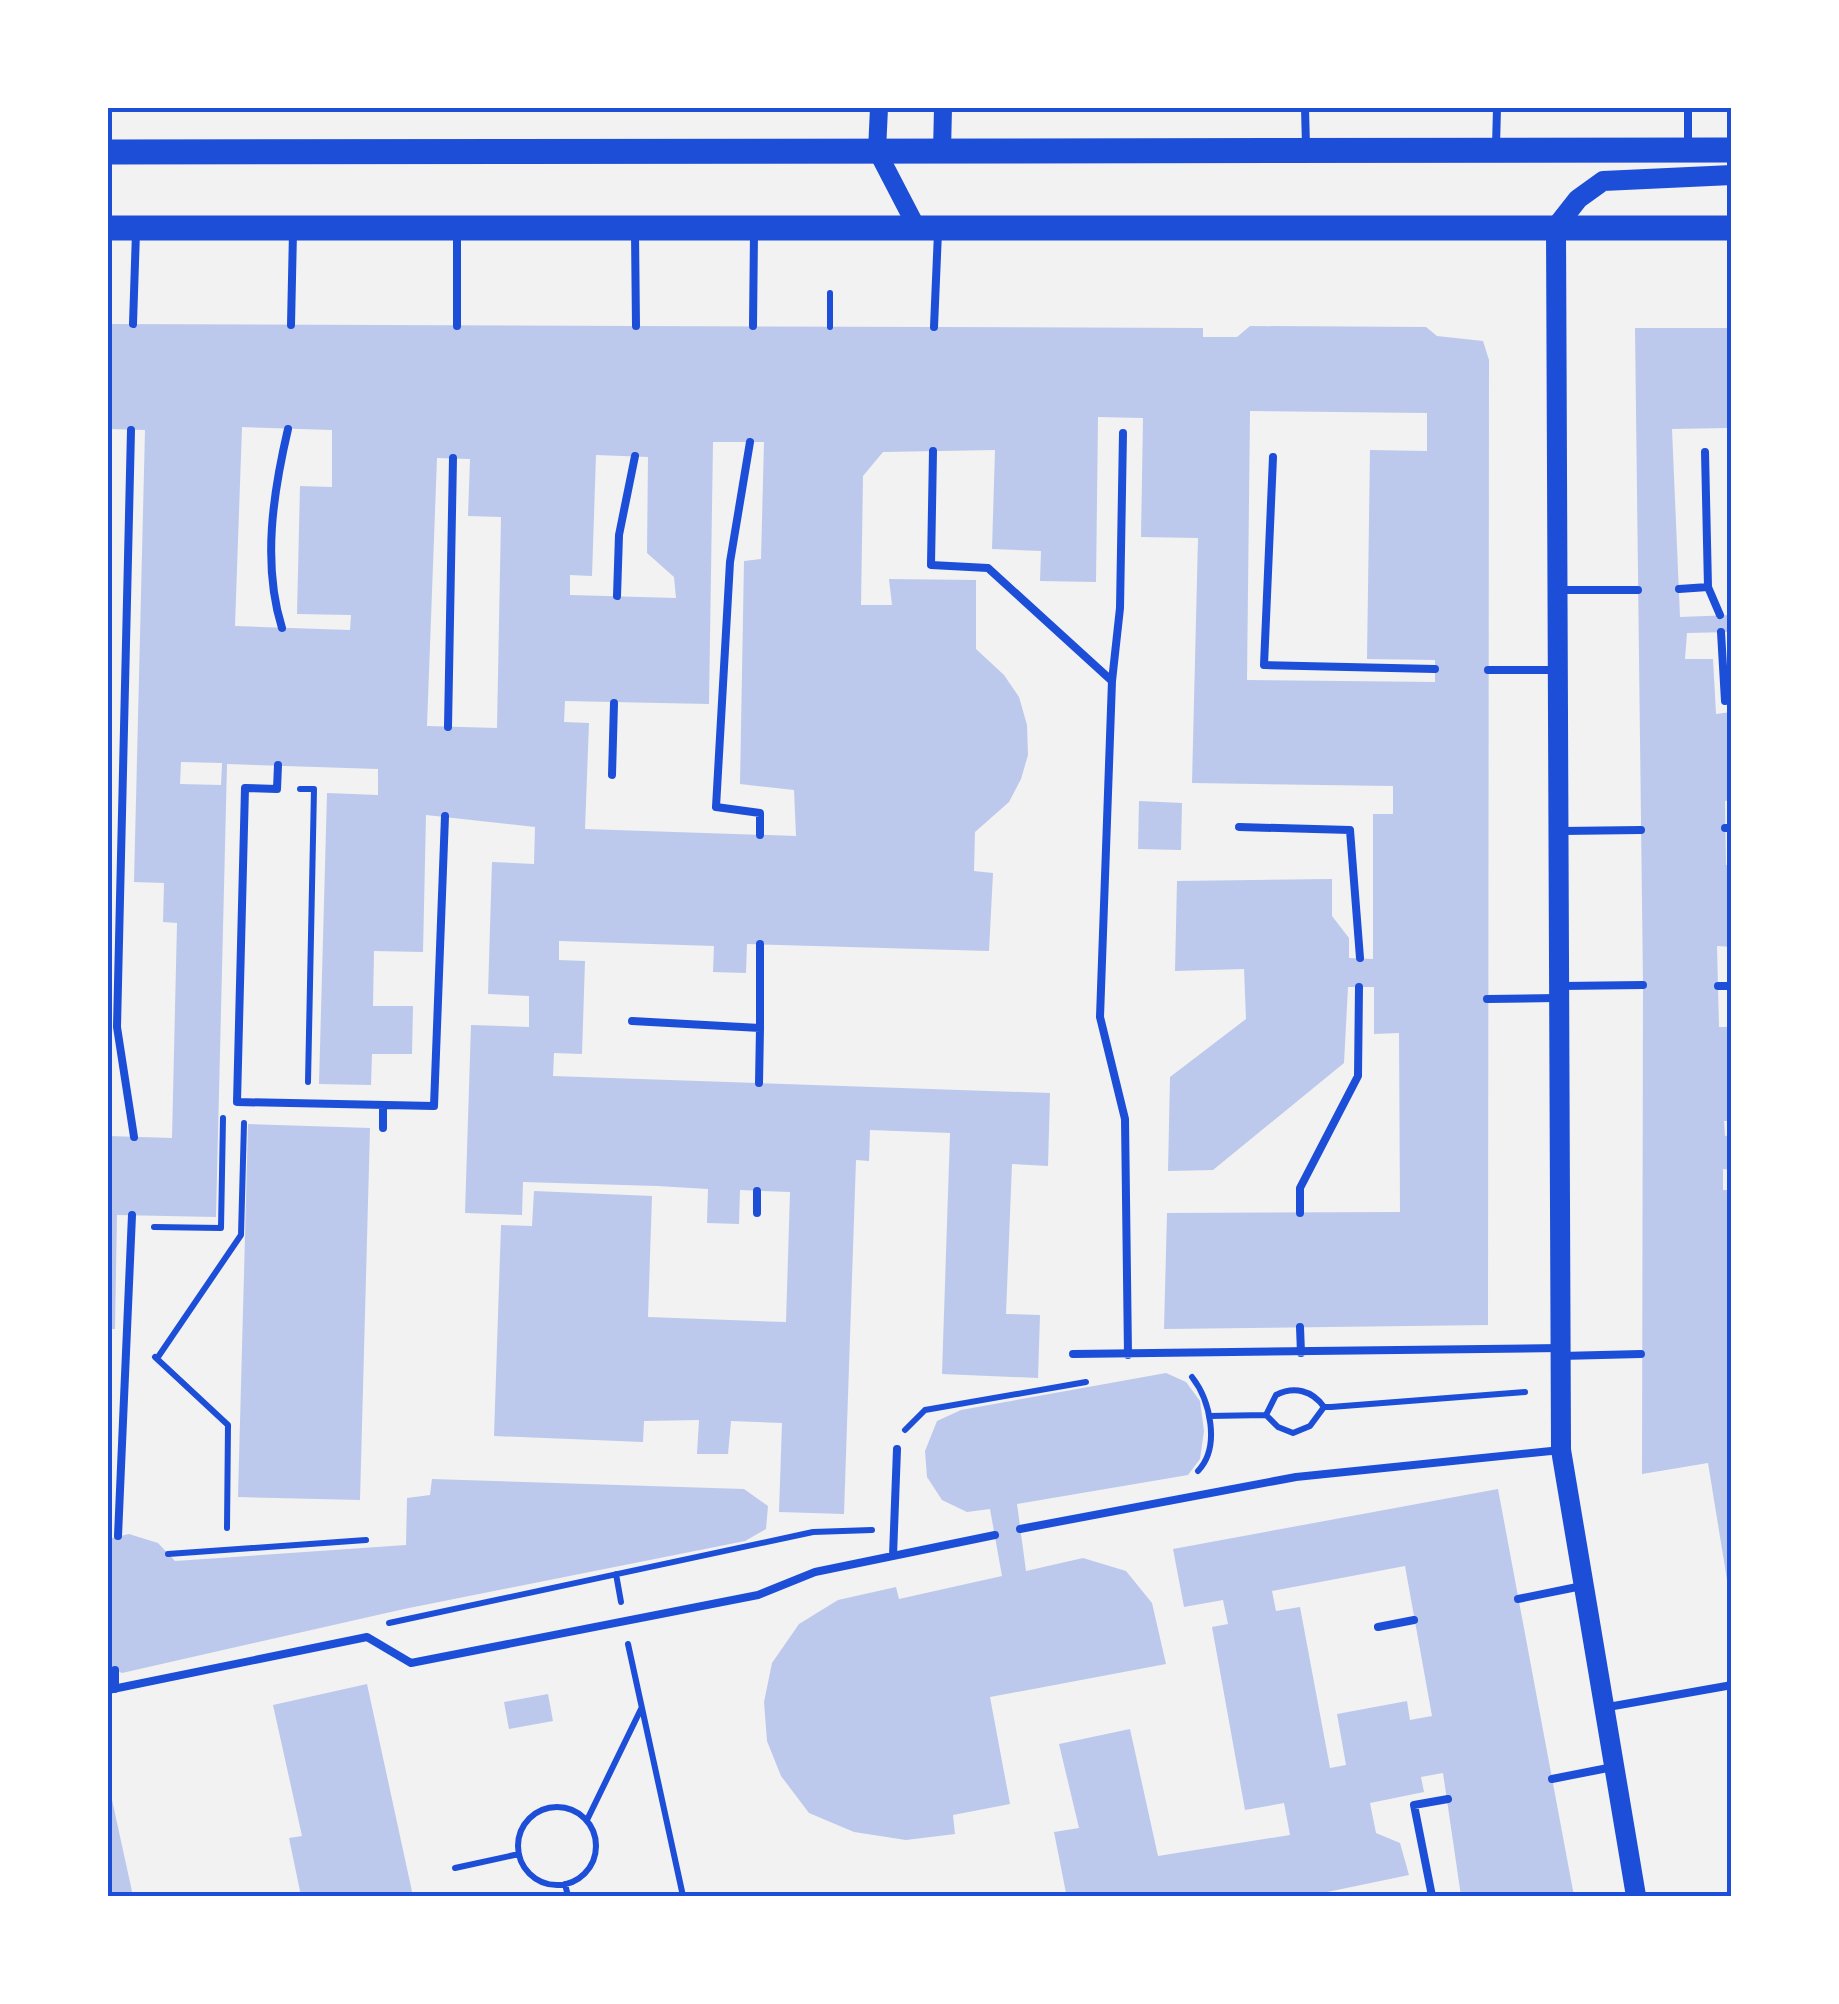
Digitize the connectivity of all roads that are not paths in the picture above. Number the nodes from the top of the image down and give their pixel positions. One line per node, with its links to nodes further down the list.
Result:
1 (879, 108): 9 (street)
2 (943, 108): 10 (street)
3 (1305, 108): 11 (lane)
4 (1496, 108): 6 (lane)
5 (1688, 108): 7 (lane)
6 (1496, 150): 7 (main road); 11 (main road)
7 (1688, 150): 8 (main road)
8 (1732, 150)
9 (876, 151): 10 (main road); 12 (main road); 20 (street)
10 (942, 151): 11 (main road)
11 (1306, 151)
12 (108, 152)
13 (1732, 175): 21 (main road)
14 (108, 228): 15 (main road)
15 (136, 228): 16 (main road); 23 (lane)
16 (294, 228): 17 (main road); 24 (lane)
17 (458, 228): 18 (main road); 25 (lane)
18 (636, 228): 19 (main road); 26 (lane)
19 (754, 228): 20 (main road); 27 (lane)
20 (927, 228): 21 (main road); 28 (lane)
21 (1556, 228): 22 (main road); 40 (main road)
22 (1732, 228)
23 (133, 324)
24 (291, 325)
25 (457, 326)
26 (636, 326)
27 (753, 326)
28 (934, 327)
29 (288, 429): 44 (lane)
30 (131, 430): 75 (lane)
31 (1122, 432): 49 (lane)
32 (750, 442): 59 (lane)
33 (932, 451): 49 (lane)
34 (1705, 452): 38 (lane)
35 (635, 456): 42 (lane)
36 (1274, 457): 46 (lane)
37 (454, 458): 52 (lane)
38 (1708, 587): 39 (lane); 43 (lane)
39 (1679, 589)
40 (1557, 590): 41 (lane); 48 (main road)
41 (1638, 590)
42 (617, 596)
43 (1720, 616)
44 (282, 628)
45 (1721, 632): 51 (lane)
46 (1435, 670)
47 (1488, 670): 48 (lane)
48 (1557, 670): 58 (main road)
49 (1112, 681): 85 (lane)
50 (614, 702): 54 (lane)
51 (1724, 702)
52 (448, 727)
53 (278, 765): 73 (lane)
54 (612, 775)
55 (444, 816): 73 (lane)
56 (1239, 827): 61 (lane)
57 (1641, 830): 58 (lane)
58 (1557, 831): 66 (main road)
59 (760, 835)
60 (760, 944): 71 (lane)
61 (1360, 958)
62 (1643, 985): 66 (lane)
63 (1718, 986): 64 (lane)
64 (1732, 986)
65 (1359, 987): 68 (lane)
66 (1557, 992): 67 (lane); 81 (main road)
67 (1487, 999)
68 (1359, 1000): 69 (lane); 77 (lane)
69 (1374, 1000)
70 (632, 1022): 71 (lane)
71 (760, 1028): 72 (lane)
72 (759, 1083)
73 (383, 1105): 74 (lane)
74 (383, 1128)
75 (134, 1137)
76 (757, 1190): 78 (lane)
77 (1300, 1212)
78 (757, 1213)
79 (132, 1215): 90 (lane)
80 (1300, 1328): 82 (lane)
81 (1560, 1352): 82 (lane); 84 (lane); 87 (main road)
82 (1301, 1353): 85 (lane)
83 (1073, 1354): 85 (lane)
84 (1641, 1354)
85 (1128, 1355)
86 (896, 1449): 91 (lane)
87 (1561, 1450): 88 (lane); 92 (main road)
88 (1020, 1529)
89 (995, 1535): 91 (lane)
90 (118, 1536)
91 (893, 1556): 98 (lane)
92 (1582, 1586): 93 (lane); 99 (main road)
93 (1518, 1599)
94 (1414, 1620): 95 (lane)
95 (1378, 1627)
96 (115, 1670): 98 (lane)
97 (1732, 1684): 99 (lane)
98 (111, 1690)
99 (1603, 1708): 100 (main road)
100 (1614, 1767): 101 (lane); 104 (main road)
101 (1552, 1778)
102 (1448, 1799): 103 (lane)
103 (1432, 1896)
104 (1636, 1896)

